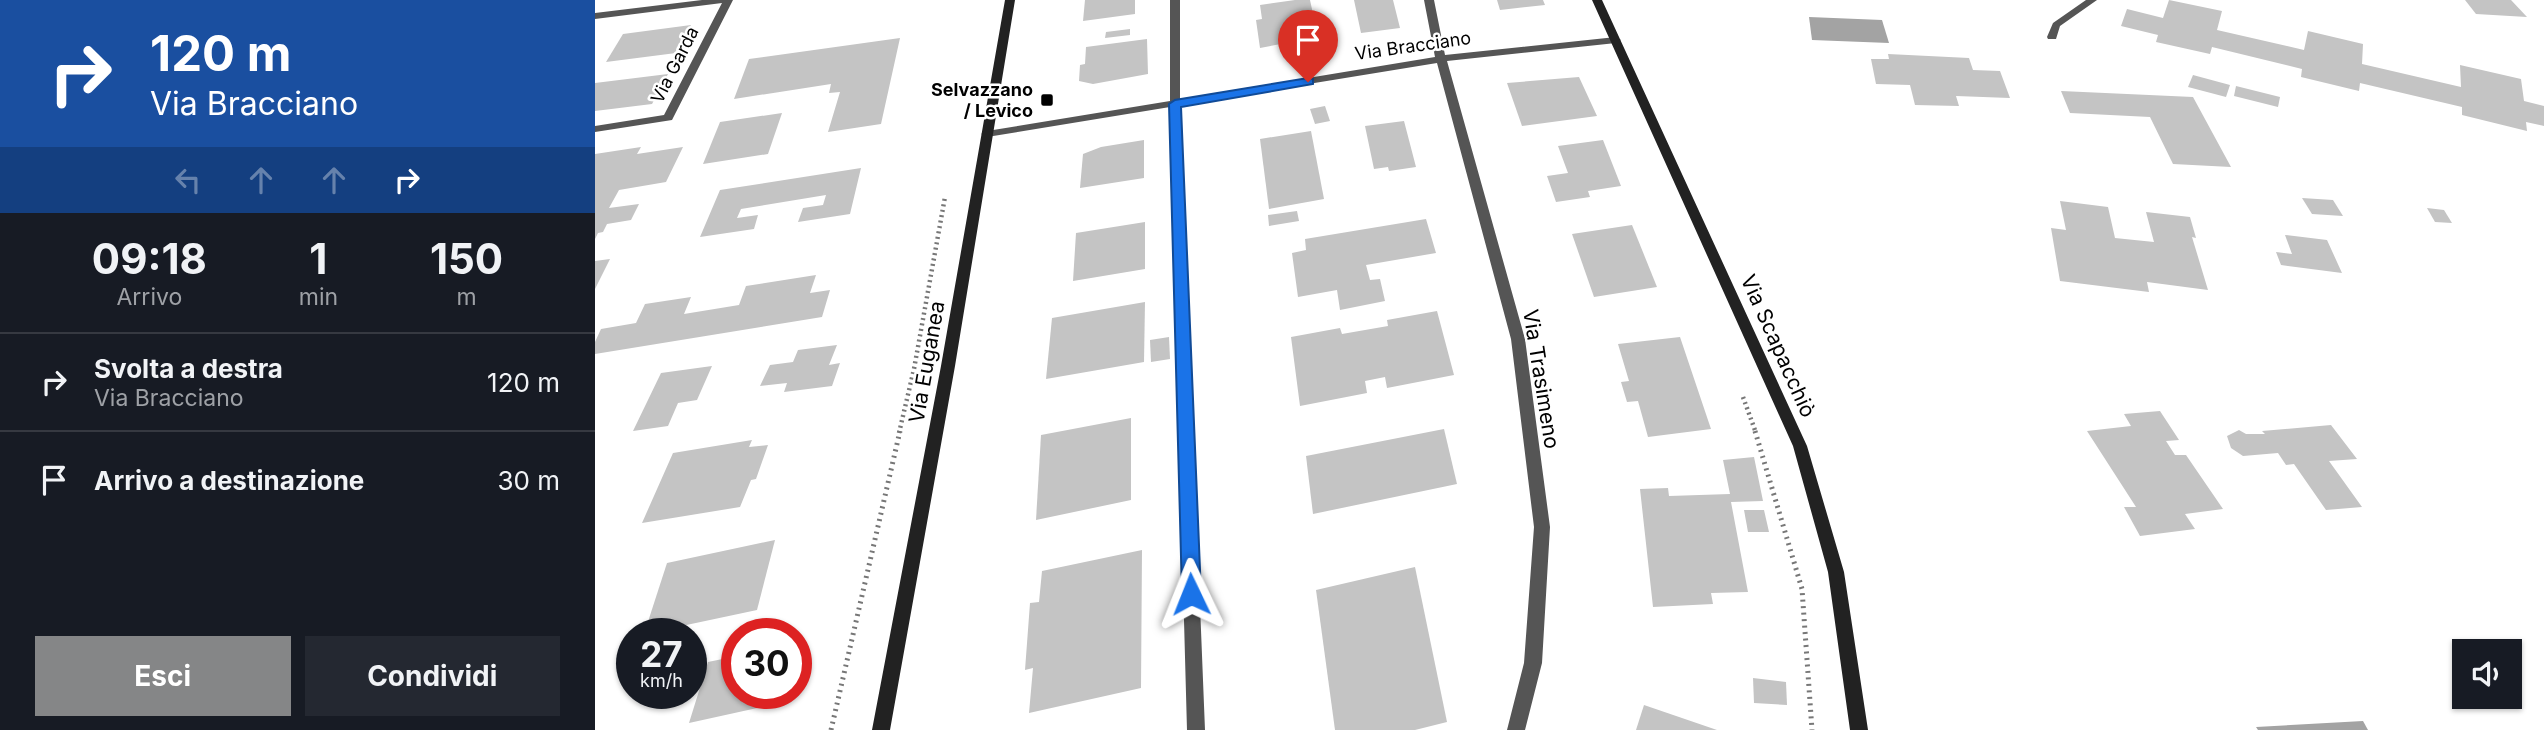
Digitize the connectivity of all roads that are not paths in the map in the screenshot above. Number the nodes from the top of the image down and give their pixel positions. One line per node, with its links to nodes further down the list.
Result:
1 (727, 0): 7 (street, Via Garda); 12 (street, Via Garda)
2 (1010, 0): 13 (street, Via Euganea)
3 (1175, 0): 11 (street)
4 (1429, 0): 10 (street, Via Trasimeno)
5 (1597, 0): 9 (street, Via Scapacchiò)
6 (2092, 0): 8 (street)
7 (595, 16)
8 (2052, 37)
9 (1616, 40): 10 (street, Via Bracciano); 17 (street, Via Scapacchiò)
10 (1441, 59): 11 (street, Via Bracciano); 16 (street, Via Trasimeno)
11 (1175, 104): 13 (street, Via Bracciano); 15 (street)
12 (595, 129)
13 (987, 134): 14 (street, Via Euganea)
14 (881, 730)
15 (1196, 730)
16 (1516, 730)
17 (1859, 730)

